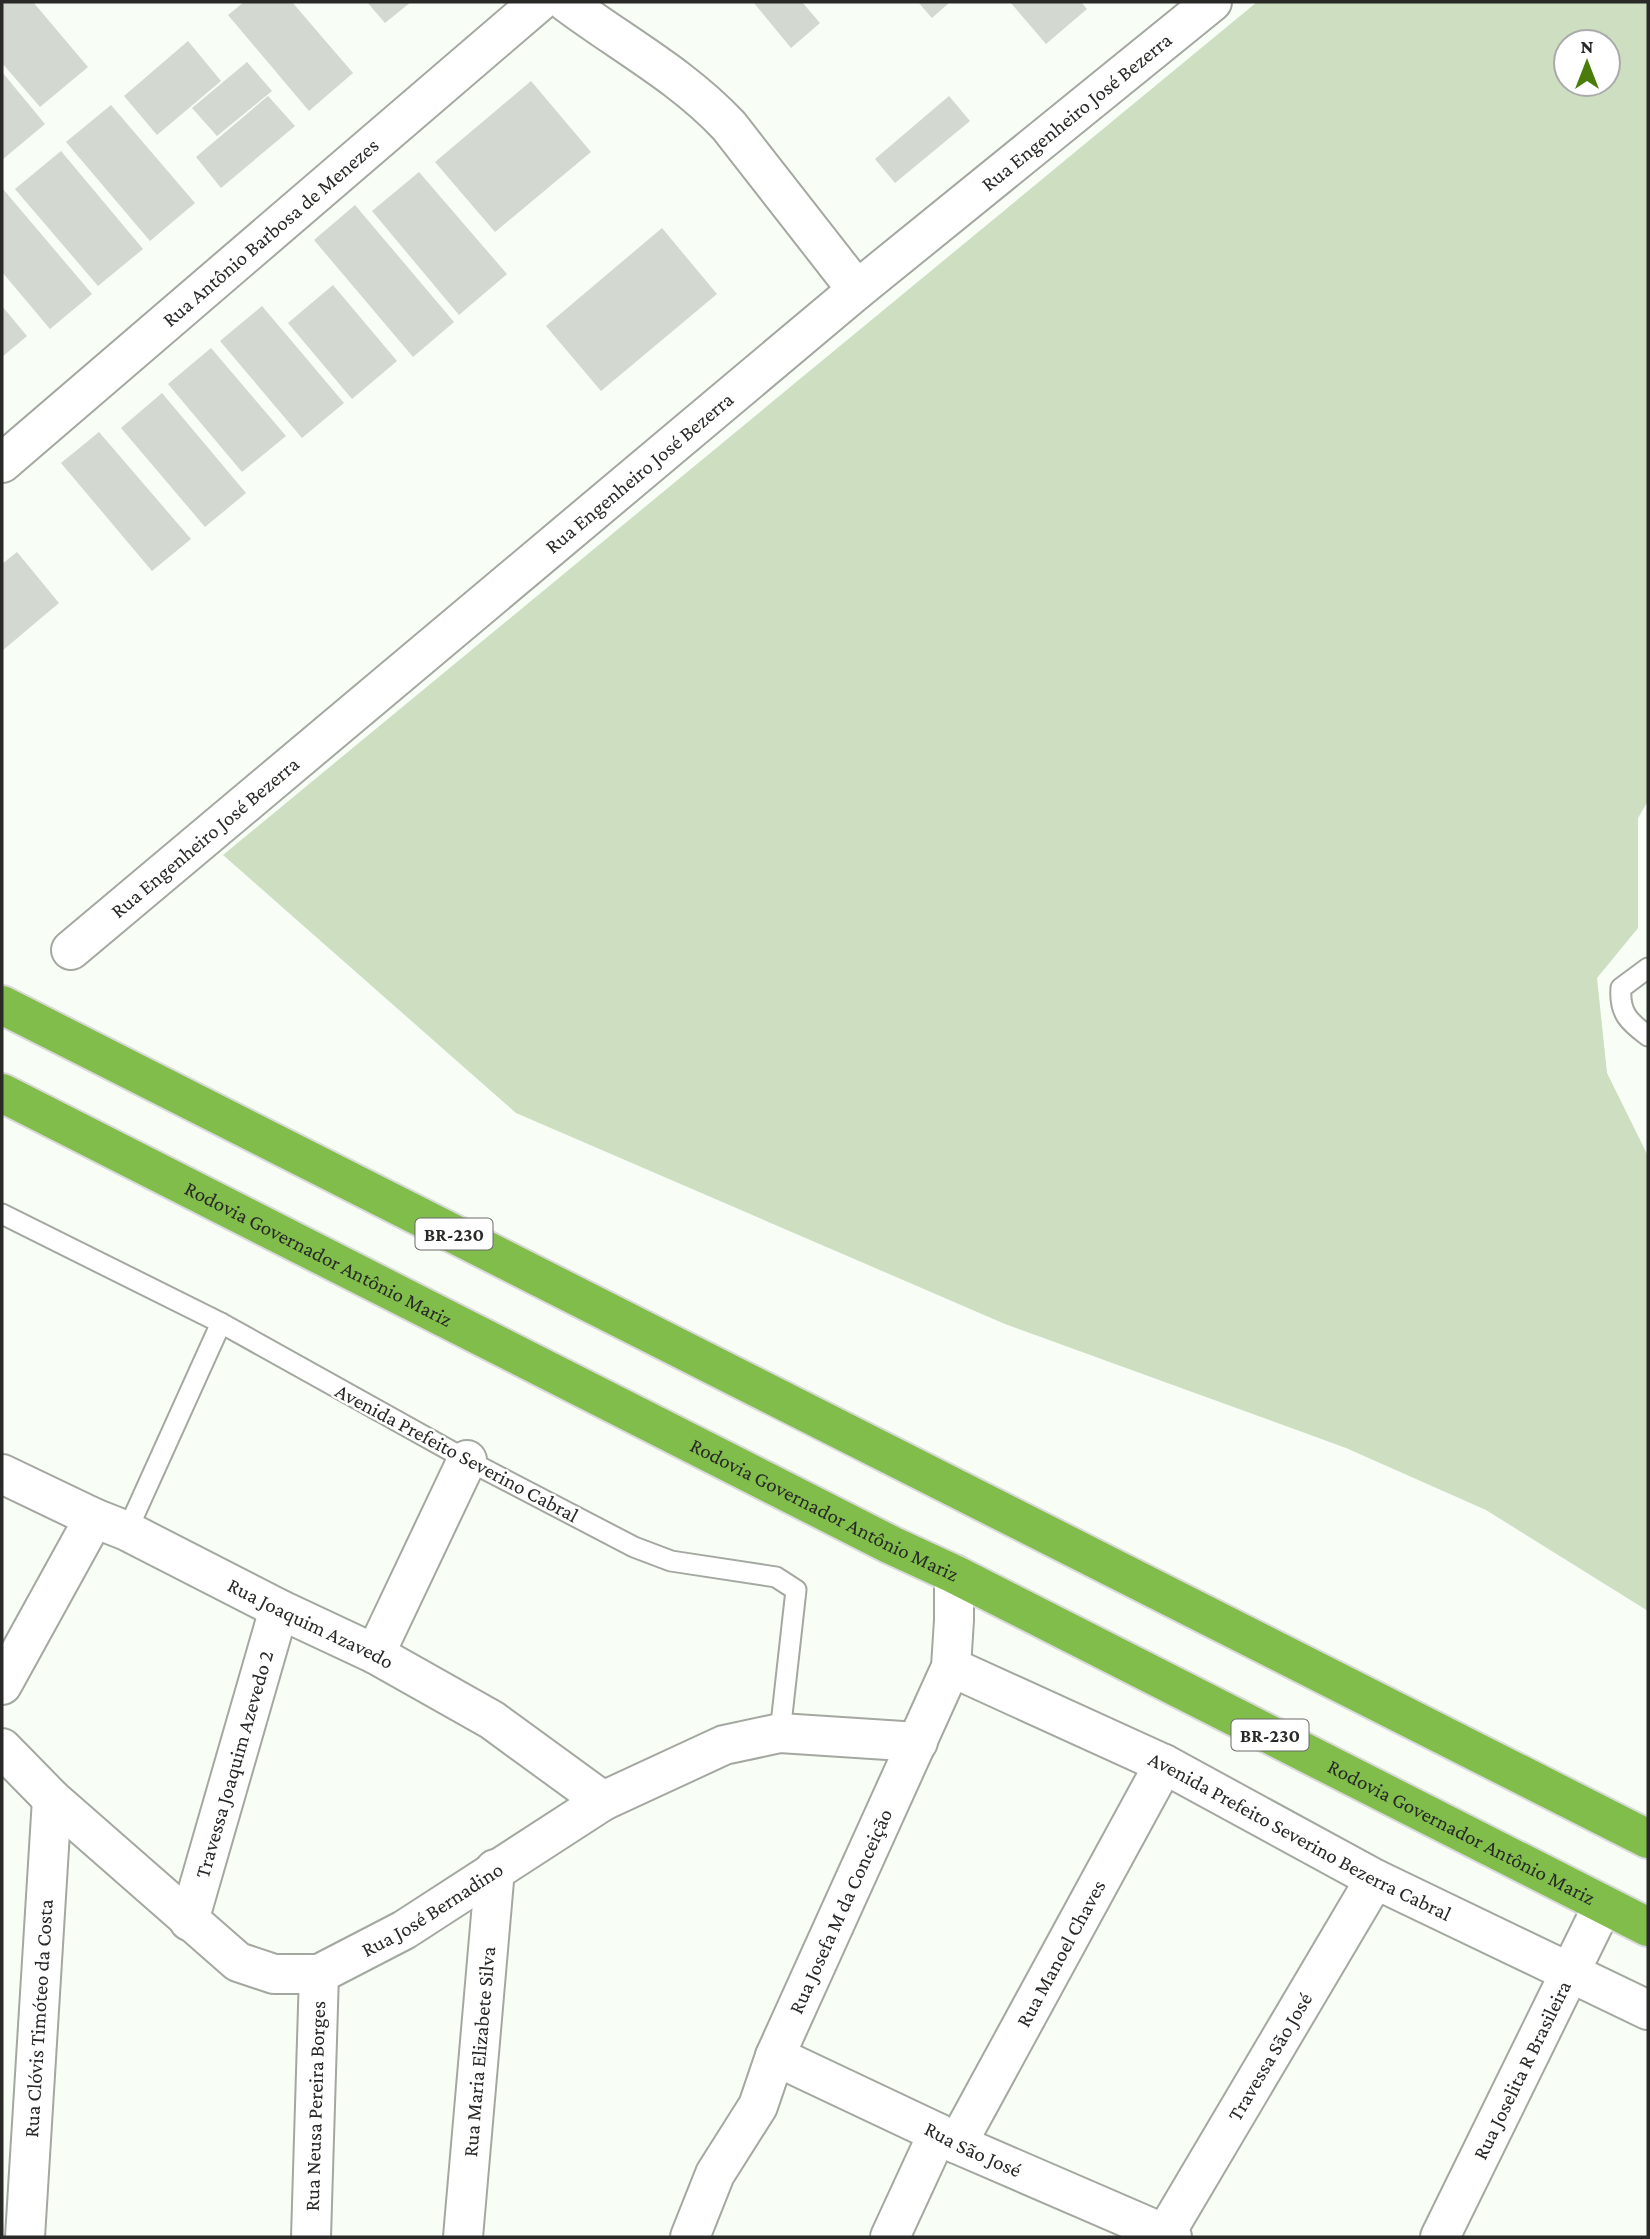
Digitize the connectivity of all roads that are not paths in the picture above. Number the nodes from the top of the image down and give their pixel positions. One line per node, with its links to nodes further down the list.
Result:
1 (539, 2): 5 (street, Rua Antônio Barbosa de Menezes)
2 (566, 2): 4 (street)
3 (1212, 2): 4 (street, Rua Engenheiro José Bezerra)
4 (857, 290): 6 (street, Rua Engenheiro José Bezerra)
5 (2, 463)
6 (71, 950)
7 (1648, 968): 9 (lane)
8 (2, 1005): 27 (highway, BR-230)
9 (1648, 1036)
10 (2, 1093): 16 (highway, Rodovia Governador Antônio Mariz / BR-230)
11 (2, 1214): 12 (lane, Avenida Prefeito Severino Cabral)
12 (221, 1323): 13 (lane, Avenida Prefeito Severino Cabral); 15 (lane)
13 (467, 1460): 18 (street); 21 (lane, Avenida Prefeito Severino Cabral)
14 (2, 1474): 15 (street, Rua Joaquim Azavedo)
15 (110, 1525): 17 (street, Rua Joaquim Azavedo); 20 (street)
16 (954, 1574): 19 (street, Rua Josefa M da Conceição); 30 (highway, Rodovia Governador Antônio Mariz / BR-230)
17 (279, 1609): 18 (street, Rua Joaquim Azavedo); 31 (street, Travessa Joaquim Azevedo 2)
18 (375, 1654): 26 (street, Rua Joaquim Azavedo)
19 (951, 1667): 22 (street, Rua Josefa M da Conceição); 24 (street, Avenida Prefeito Severino Bezerra Cabral)
20 (2, 1685)
21 (780, 1733): 22 (street, Rua José Bernadino); 26 (street, Rua José Bernadino)
22 (918, 1742): 36 (street, Rua Josefa M da Conceição)
23 (2, 1748): 25 (street, Rua José Bernadino)
24 (1164, 1764): 29 (street, Avenida Prefeito Severino Bezerra Cabral); 37 (street, Rua Manoel Chaves)
25 (52, 1799): 31 (street, Rua José Bernadino); 39 (street, Rua Clóvis Timóteo da Costa)
26 (603, 1801): 28 (street, Rua José Bernadino)
27 (1648, 1839)
28 (495, 1869): 34 (street, Rua José Bernadino); 41 (street, Rua Maria Elizabete Silva)
29 (1375, 1880): 33 (street, Avenida Prefeito Severino Bezerra Cabral); 38 (street, Travessa São José)
30 (1603, 1905): 32 (highway, Rodovia Governador Antônio Mariz / BR-230); 33 (street, Rua Joselita R Brasileira)
31 (189, 1921): 34 (street, Rua José Bernadino)
32 (1648, 1927)
33 (1570, 1971): 35 (street, Avenida Prefeito Severino Bezerra Cabral); 44 (street, Rua Joselita R Brasileira)
34 (319, 1974): 40 (street, Rua Neusa Pereira Borges)
35 (1648, 2010)
36 (775, 2056): 37 (street, Rua São José); 42 (street, Rua Josefa M da Conceição)
37 (947, 2139): 38 (street, Rua São José); 43 (street, Rua Manoel Chaves)
38 (1168, 2236)
39 (25, 2237)
40 (311, 2237)
41 (463, 2237)
42 (690, 2237)
43 (890, 2237)
44 (1440, 2237)

